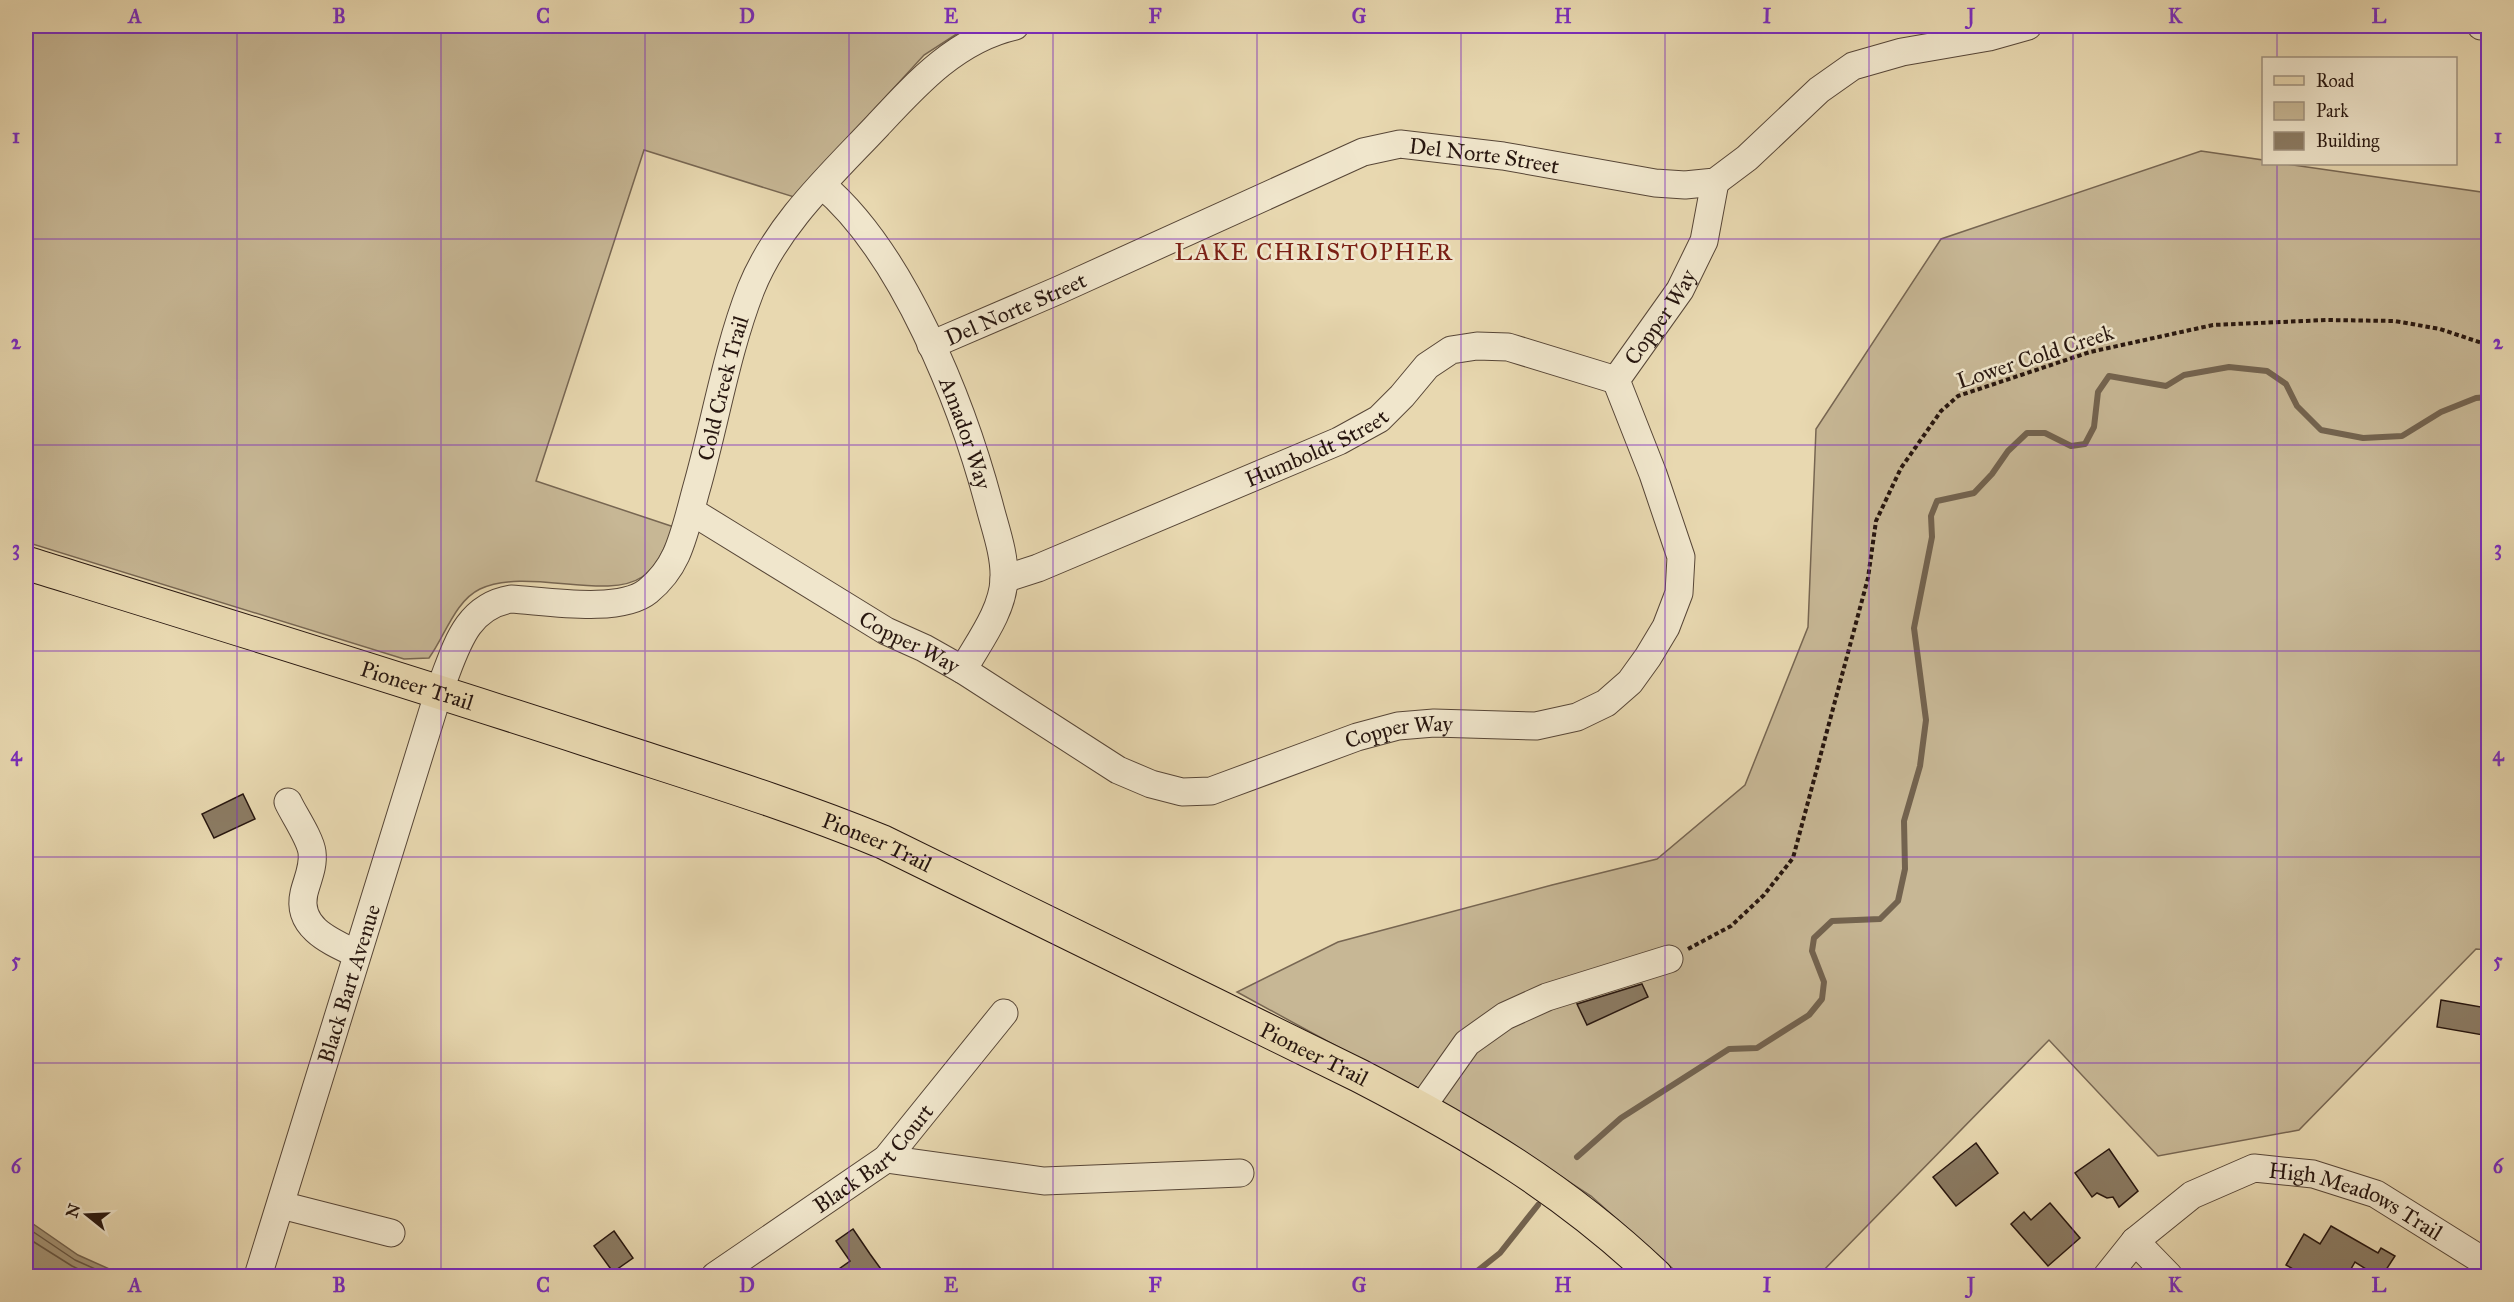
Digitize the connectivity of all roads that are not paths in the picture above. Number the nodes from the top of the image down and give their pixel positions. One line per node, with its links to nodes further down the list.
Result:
1 (1015, 26): 4 (street, Cold Creek Trail)
2 (2028, 26): 3 (street)
3 (1715, 182): 5 (street, Del Norte Street); 6 (street, Copper Way)
4 (822, 185): 5 (street, Amador Way); 7 (street, Cold Creek Trail)
5 (930, 345): 9 (street, Amador Way)
6 (1616, 380): 9 (street, Humboldt Street); 10 (street, Copper Way)
7 (691, 511): 10 (street, Copper Way); 11 (street, Cold Creek Trail)
8 (26, 563): 11 (main road, Pioneer Trail)
9 (1004, 579): 10 (street, Amador Way)
10 (963, 670)
11 (439, 691): 13 (street, Black Bart Avenue); 16 (main road, Pioneer Trail)
12 (288, 802): 13 (street)
13 (357, 954): 19 (street, Black Bart Avenue)
14 (1669, 959): 16 (street)
15 (1004, 1013): 17 (street, Black Bart Court)
16 (1421, 1108): 25 (main road, Pioneer Trail)
17 (886, 1159): 18 (street); 24 (street, Black Bart Court)
18 (1240, 1173)
19 (281, 1205): 20 (street); 23 (street, Black Bart Avenue)
20 (391, 1233)
21 (2136, 1241): 22 (street, High Meadows Trail); 26 (street, High Meadows Trail); 27 (street)
22 (2488, 1264)
23 (258, 1276)
24 (715, 1276)
25 (1656, 1276)
26 (2107, 1276)
27 (2169, 1276)

